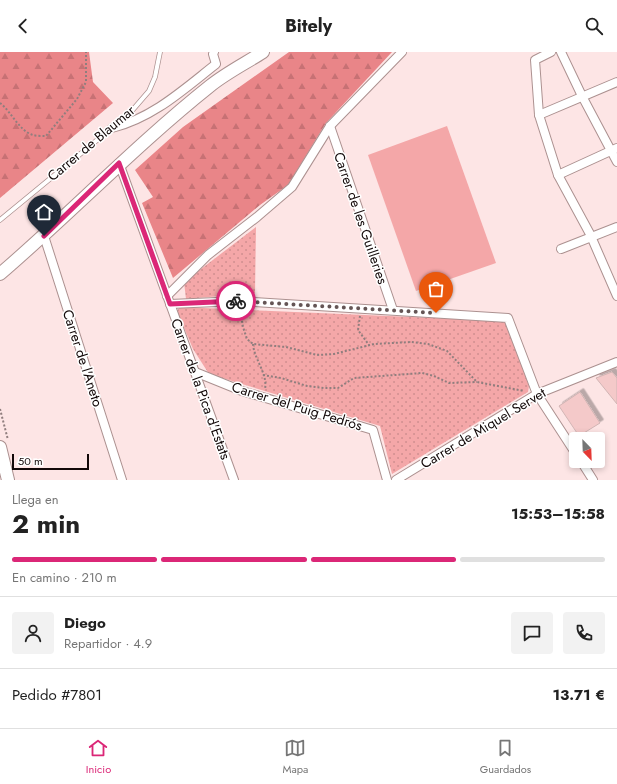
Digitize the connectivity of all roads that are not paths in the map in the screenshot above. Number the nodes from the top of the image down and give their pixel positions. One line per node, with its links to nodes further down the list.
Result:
1 (160, 52): 11 (lane, Carrer de Blaumar)
2 (214, 52): 11 (street)
3 (263, 52): 14 (street)
4 (402, 52): 10 (street)
5 (551, 52): 9 (street)
6 (561, 52): 8 (street)
7 (617, 82): 8 (street)
8 (582, 96): 9 (street); 12 (street)
9 (540, 115): 15 (street)
10 (330, 126): 23 (street); 24 (street, Carrer de les Guilleries)
11 (112, 128): 16 (lane, Carrer de Blaumar)
12 (614, 149): 13 (street); 15 (street)
13 (617, 162)
14 (119, 163): 18 (street); 23 (street, Carrer de la Pica d'Estats)
15 (558, 175): 19 (street)
16 (0, 220)
17 (617, 227): 19 (street)
18 (44, 236): 21 (street); 32 (street, Carrer de l'Aneto)
19 (591, 237): 20 (street); 22 (street)
20 (561, 249)
21 (0, 274)
22 (617, 296)
23 (168, 300): 24 (street); 26 (street, Carrer de la Pica d'Estats)
24 (393, 310): 27 (street)
25 (617, 362): 27 (street, Carrer de Miquel Servet)
26 (195, 372): 33 (street, Carrer de la Pica d'Estats); 34 (street, Carrer del Puig Pedrós)
27 (537, 394): 28 (street); 35 (street, Carrer de Miquel Servet)
28 (569, 443)
29 (0, 447): 31 (street)
30 (585, 468): 36 (street)
31 (8, 480)
32 (122, 480)
33 (234, 480)
34 (387, 480)
35 (396, 480)
36 (593, 480)

